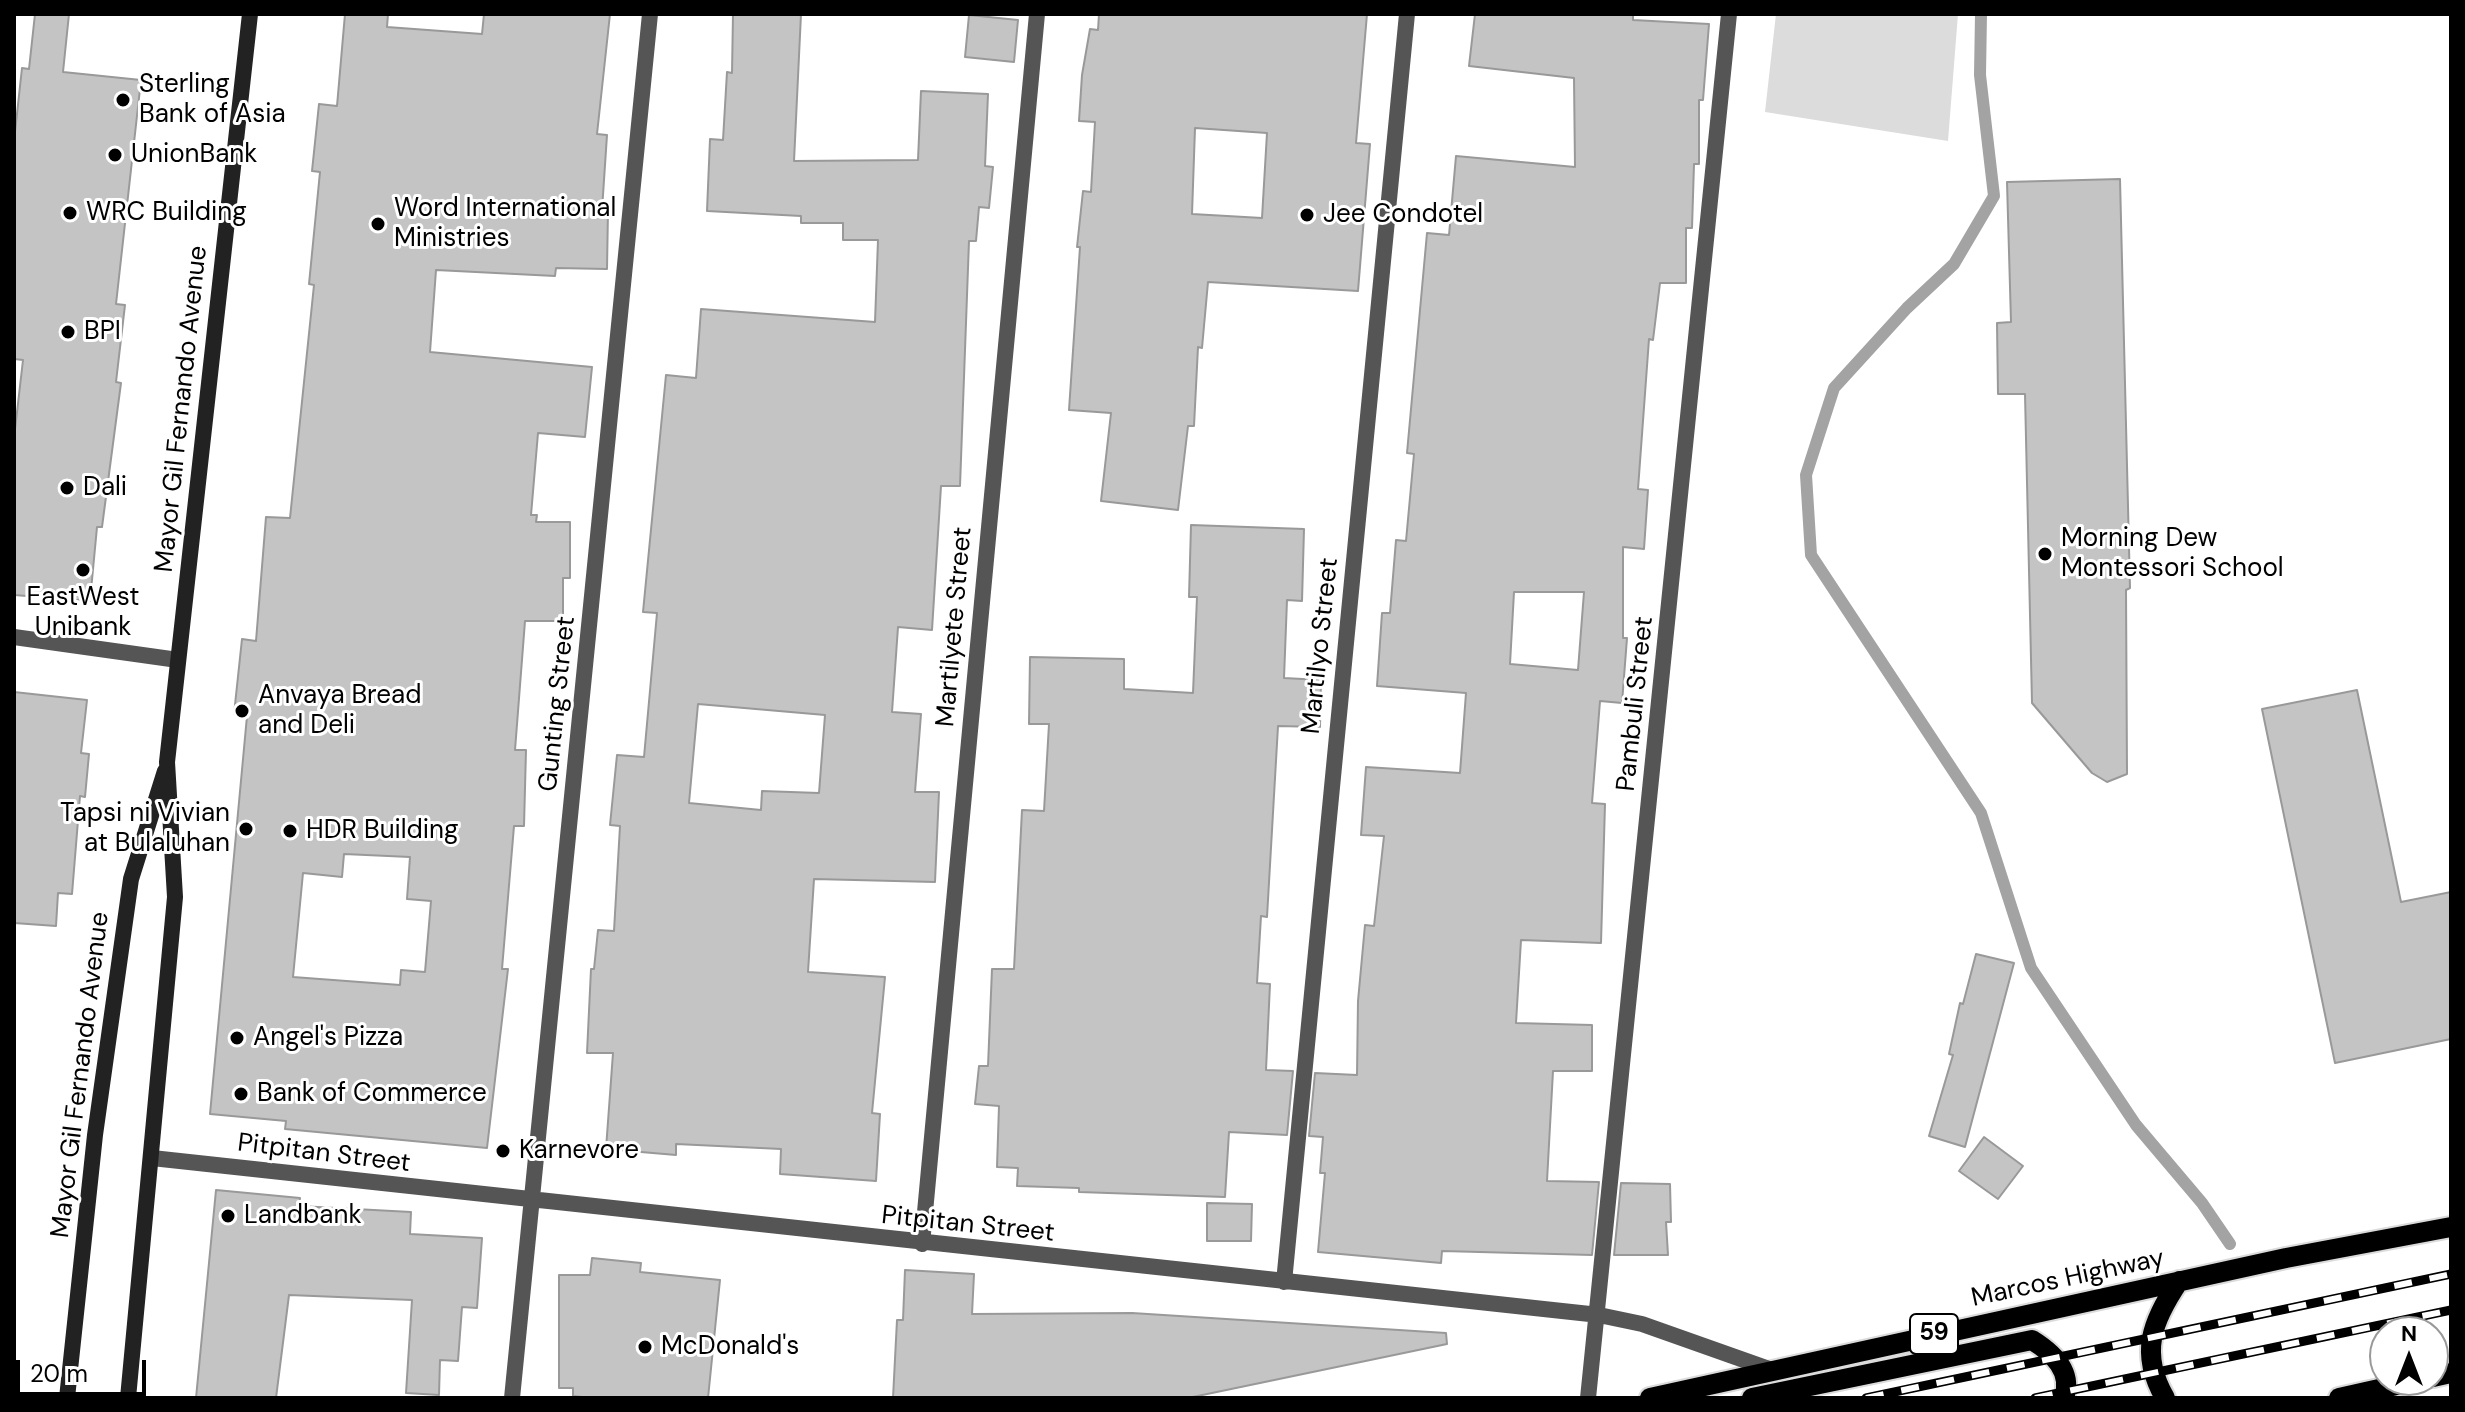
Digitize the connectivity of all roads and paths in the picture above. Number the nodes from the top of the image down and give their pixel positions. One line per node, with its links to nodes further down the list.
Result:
1 (250, 14): 7 (main road, Mayor Gil Fernando Avenue)
2 (650, 14): 10 (street, Gunting Street)
3 (1037, 14): 12 (street, Martilyete Street)
4 (1407, 14): 14 (street, Martilyo Street)
5 (1729, 14): 15 (street, Pambuli Street)
6 (14, 637): 7 (street)
7 (178, 660): 8 (main road, Mayor Gil Fernando Avenue)
8 (167, 762): 9 (main road, Mayor Gil Fernando Avenue); 18 (main road, Mayor Gil Fernando Avenue)
9 (152, 1158): 10 (street, Pitpitan Street); 19 (main road, Mayor Gil Fernando Avenue)
10 (533, 1202): 12 (street, Pitpitan Street); 20 (street, Gunting Street)
11 (2451, 1227): 13 (main road, Marcos Highway / 59)
12 (922, 1244): 14 (street, Pitpitan Street)
13 (2179, 1281): 16 (main road, Marcos Highway / 59); 25 (main road)
14 (1284, 1282): 15 (street, Pitpitan Street)
15 (1599, 1315): 16 (street, Pitpitan Street); 21 (street, Pambuli Street)
16 (1772, 1370): 22 (main road, Marcos Highway / 59)
17 (2369, 1390): 26 (main road)
18 (67, 1398)
19 (128, 1398)
20 (512, 1398)
21 (1588, 1398)
22 (1650, 1398)
23 (1752, 1398): 24 (main road)
24 (2064, 1398)
25 (2165, 1398)
26 (2339, 1398)

